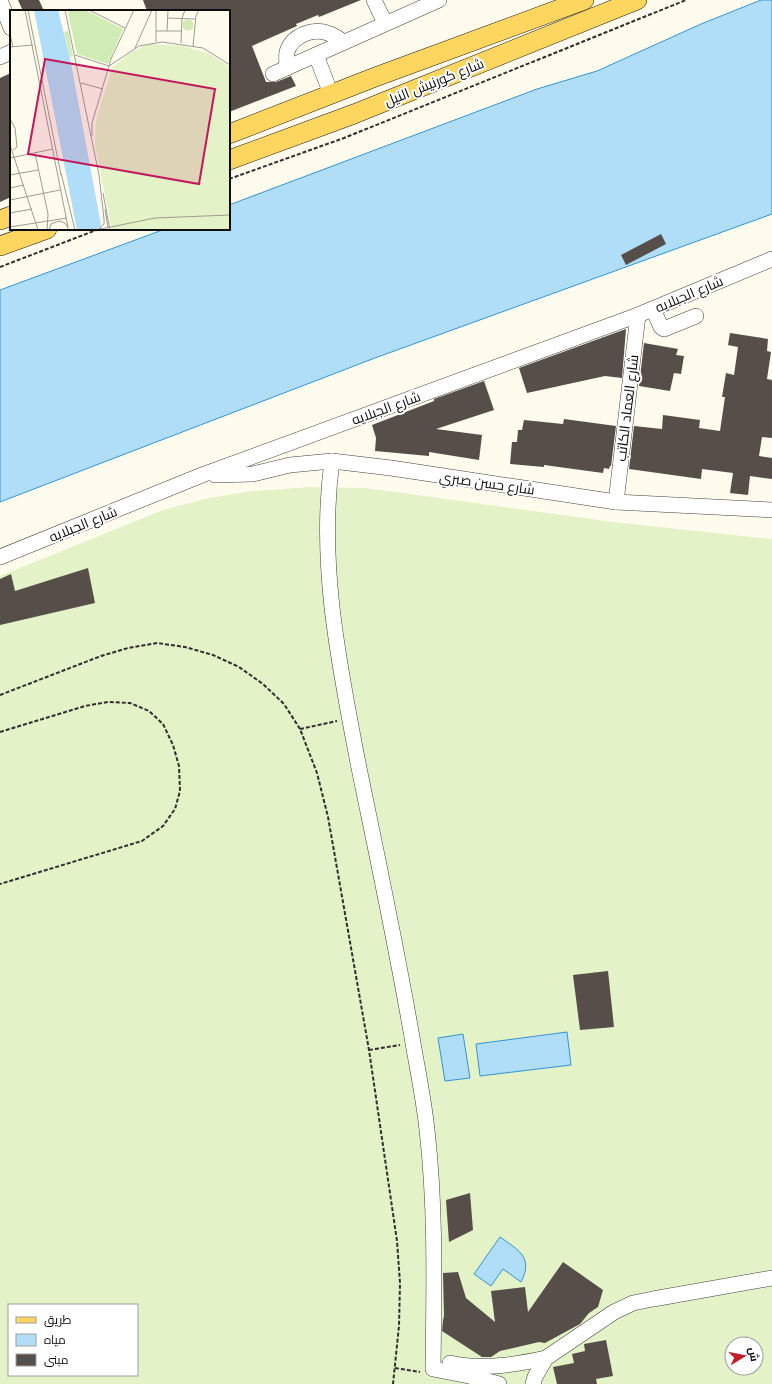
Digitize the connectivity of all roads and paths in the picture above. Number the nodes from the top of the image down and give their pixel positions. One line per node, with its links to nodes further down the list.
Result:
1 (0, 0): 8 (street)
2 (374, 0): 7 (street)
3 (439, 0): 7 (street)
4 (584, 0): 13 (main road, شارع كورنيش النيل)
5 (637, 0): 16 (main road, شارع كورنيش النيل)
6 (686, 0): 20 (path)
7 (385, 23): 9 (street)
8 (10, 25)
9 (344, 42): 11 (street); 11 (street)
10 (10, 52): 12 (street)
11 (316, 55): 15 (street)
12 (0, 57)
13 (378, 76): 14 (main road, شارع كورنيش النيل); 16 (main road)
14 (354, 85): 15 (main road, شارع كورنيش النيل); 17 (main road)
15 (331, 94): 18 (main road, شارع كورنيش النيل)
16 (397, 97): 17 (main road, شارع كورنيش النيل)
17 (354, 114): 19 (main road, شارع كورنيش النيل)
18 (230, 134)
19 (230, 160)
20 (230, 179)
21 (10, 216): 22 (main road)
22 (0, 220)
23 (44, 230): 25 (main road)
24 (96, 230): 27 (path)
25 (0, 246)
26 (772, 259): 28 (street, شارع الجبلايه)
27 (0, 267)
28 (653, 309): 29 (street, شارع الجبلايه); 30 (street)
29 (638, 315): 32 (street, شارع الجبلايه); 33 (street, شارع العماد الكاتب)
30 (696, 316)
31 (332, 461): 32 (street, شارع حسن صبري); 33 (street, شارع حسن صبري); 37 (street)
32 (202, 475): 35 (street, شارع الجبلايه)
33 (616, 502): 34 (street, شارع حسن صبري)
34 (772, 510)
35 (0, 557)
36 (0, 695): 38 (path)
37 (350, 719): 38 (path); 41 (street)
38 (300, 729): 42 (path)
39 (0, 732): 40 (path)
40 (0, 884)
41 (413, 1042): 42 (path); 45 (street)
42 (369, 1050): 46 (path)
43 (772, 1278): 44 (street)
44 (546, 1358): 47 (street); 50 (street)
45 (431, 1367): 46 (path); 47 (street)
46 (395, 1368): 48 (path)
47 (453, 1368): 49 (street)
48 (393, 1384)
49 (499, 1384)
50 (533, 1384)

